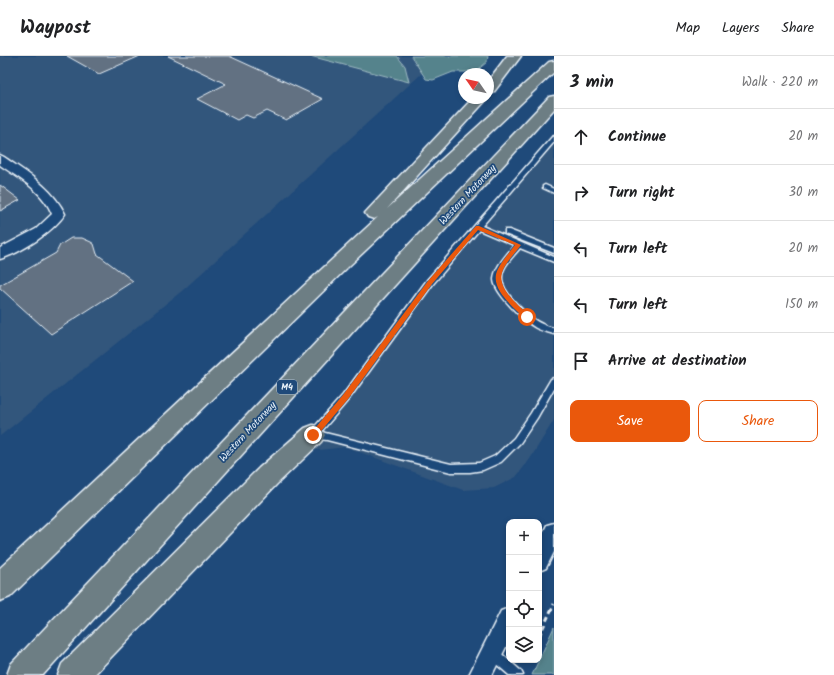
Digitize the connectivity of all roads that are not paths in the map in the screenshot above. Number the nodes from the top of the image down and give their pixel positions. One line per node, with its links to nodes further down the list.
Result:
1 (514, 56): 3 (highway)
2 (554, 65): 16 (highway)
3 (494, 82)
4 (554, 100): 25 (highway, Western Motorway / M4)
5 (475, 104): 16 (highway)
6 (554, 138): 10 (lane)
7 (0, 159): 14 (street)
8 (545, 187): 9 (lane)
9 (554, 191)
10 (478, 227): 12 (lane); 19 (lane)
11 (508, 232): 13 (lane)
12 (518, 245): 15 (lane); 17 (lane)
13 (554, 251)
14 (0, 254)
15 (554, 260)
16 (342, 261): 22 (highway)
17 (554, 331)
18 (554, 381): 19 (lane)
19 (313, 435): 26 (highway)
20 (554, 532): 21 (street)
21 (542, 555)
22 (0, 587)
23 (506, 625): 24 (street)
24 (492, 652): 27 (street); 28 (lane)
25 (22, 675)
26 (73, 675)
27 (480, 675)
28 (517, 675)

